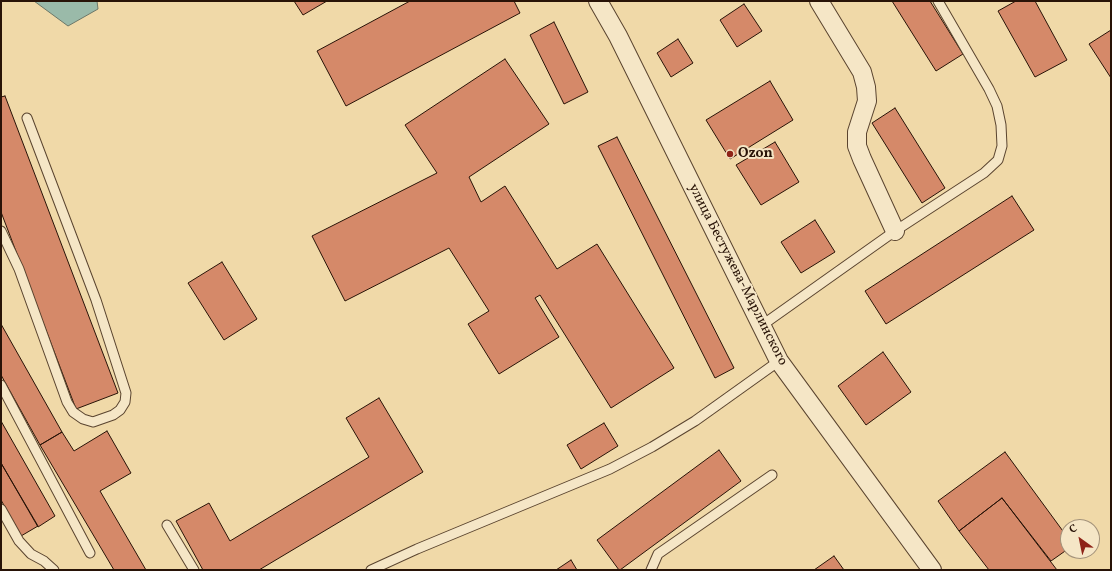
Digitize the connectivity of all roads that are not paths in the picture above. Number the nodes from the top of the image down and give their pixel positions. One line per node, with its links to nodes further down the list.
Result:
1 (598, 1): 7 (street, улица Бестужева-Марлинского)
2 (819, 1): 5 (street)
3 (938, 1): 5 (lane)
4 (27, 118): 6 (lane)
5 (895, 231): 7 (lane)
6 (1, 232)
7 (761, 326): 8 (street, улица Бестужева-Марлинского)
8 (778, 362): 16 (lane); 18 (street, улица Бестужева-Марлинского)
9 (1, 385): 13 (lane)
10 (772, 475): 17 (lane)
11 (1, 508): 14 (lane)
12 (167, 525): 15 (lane)
13 (90, 553)
14 (54, 570)
15 (194, 570)
16 (371, 570)
17 (650, 570)
18 (932, 570)

